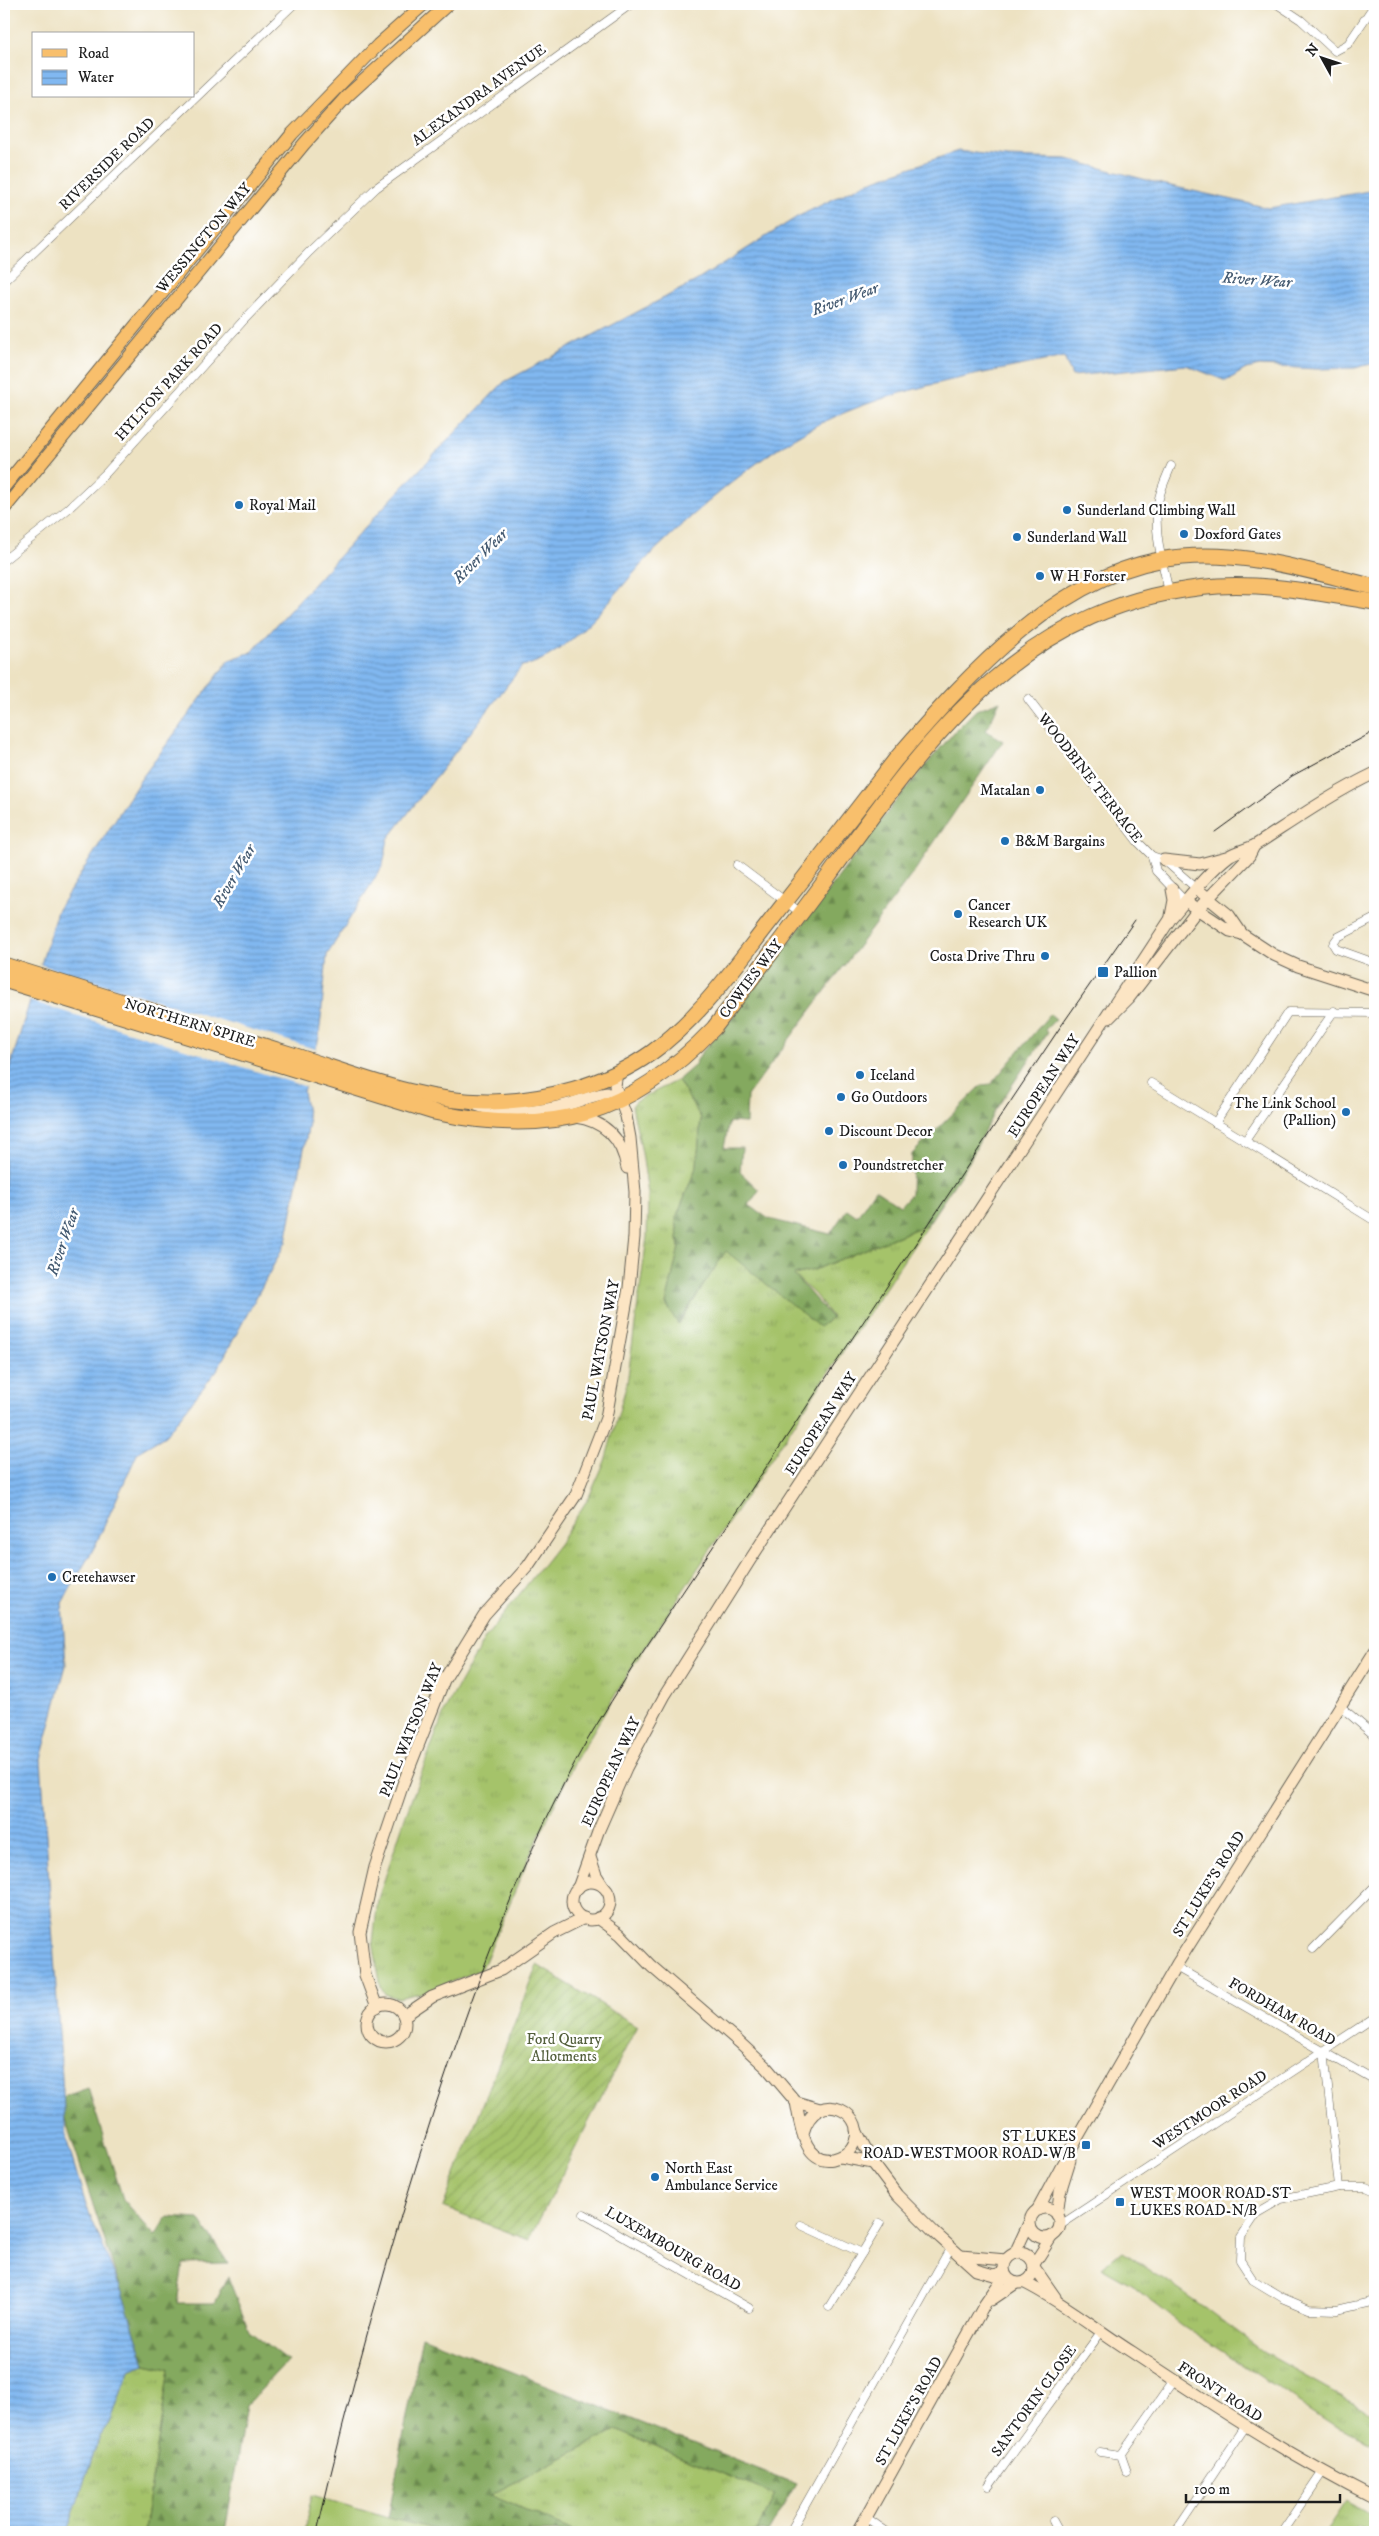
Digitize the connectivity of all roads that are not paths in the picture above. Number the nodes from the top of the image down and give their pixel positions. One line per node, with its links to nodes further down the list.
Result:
1 (294, 4): 8 (street, RIVERSIDE ROAD)
2 (424, 4): 10 (main road, WESSINGTON WAY)
3 (448, 4): 11 (main road, WESSINGTON WAY)
4 (631, 4): 7 (street, ALEXANDRA AVENUE)
5 (1278, 4): 6 (street)
6 (1375, 4)
7 (348, 214): 13 (street, HYLTON PARK ROAD)
8 (4, 281)
9 (1171, 466): 12 (street)
10 (4, 487)
11 (4, 509)
12 (1163, 559): 14 (highway); 15 (street); 28 (highway, COWIES WAY)
13 (4, 560)
14 (1375, 587)
15 (1169, 592): 16 (highway, COWIES WAY); 30 (highway, COWIES WAY)
16 (1375, 602)
17 (1028, 699): 20 (street, WOODBINE TERRACE)
18 (1375, 773): 19 (street)
19 (1254, 846): 21 (street); 26 (street, EUROPEAN WAY)
20 (1152, 856): 22 (street, WOODBINE TERRACE); 25 (street, WOODBINE TERRACE)
21 (1229, 856): 22 (street); 24 (street, EUROPEAN WAY)
22 (1164, 860): 24 (street, WOODBINE TERRACE)
23 (737, 865): 28 (street)
24 (1196, 888): 26 (street); 27 (street, EUROPEAN WAY)
25 (1172, 889): 27 (street, WOODBINE TERRACE); 31 (street)
26 (1208, 898): 29 (street, EUROPEAN WAY); 33 (street)
27 (1185, 901): 29 (street); 31 (street, EUROPEAN WAY)
28 (786, 902): 30 (street); 41 (highway, COWIES WAY)
29 (1197, 910): 33 (street); 40 (street, EUROPEAN WAY)
30 (801, 913): 45 (highway, COWIES WAY)
31 (1171, 918): 40 (street, EUROPEAN WAY)
32 (1375, 918): 34 (street)
33 (1242, 934): 37 (street)
34 (1375, 963)
35 (4, 965): 43 (highway, NORTHERN SPIRE)
36 (4, 980): 43 (highway, NORTHERN SPIRE)
37 (1375, 991)
38 (1334, 1011): 39 (street); 47 (street); 48 (street)
39 (1375, 1013)
40 (1104, 1022): 54 (street, EUROPEAN WAY)
41 (617, 1072): 44 (highway, COWIES WAY); 45 (street, PAUL WATSON WAY)
42 (1151, 1083): 47 (street)
43 (375, 1088): 44 (highway, COWIES WAY); 46 (highway, COWIES WAY)
44 (461, 1100): 45 (street)
45 (620, 1100): 46 (highway, COWIES WAY); 49 (street, PAUL WATSON WAY)
46 (569, 1117): 49 (street, PAUL WATSON WAY)
47 (1215, 1122): 48 (street)
48 (1245, 1141): 50 (street)
49 (635, 1204): 66 (street, PAUL WATSON WAY)
50 (1375, 1221)
51 (1375, 1651): 52 (street, ST LUKE'S ROAD)
52 (1340, 1706): 53 (street); 65 (street, ST LUKE'S ROAD)
53 (1375, 1736)
54 (590, 1857): 55 (street); 57 (street, EUROPEAN WAY)
55 (603, 1886): 57 (street); 59 (street)
56 (1375, 1886): 64 (street)
57 (578, 1888): 58 (street)
58 (574, 1908): 60 (street); 62 (street)
59 (608, 1909): 61 (street); 63 (street)
60 (584, 1918): 61 (street); 62 (street)
61 (598, 1918): 63 (street)
62 (554, 1933): 67 (street)
63 (620, 1934): 71 (street)
64 (1313, 1949)
65 (1176, 1966): 69 (street, FORDHAM ROAD); 75 (street, ST LUKE'S ROAD)
66 (377, 2007): 67 (street); 67 (street)
67 (404, 2016)
68 (1375, 2017): 69 (street, WESTMOOR ROAD)
69 (1324, 2051): 70 (street, FORDHAM ROAD); 78 (street); 82 (street, WESTMOOR ROAD)
70 (1375, 2081)
71 (796, 2102): 72 (street); 74 (street)
72 (820, 2109): 73 (street); 74 (street)
73 (856, 2130): 76 (street); 77 (street)
74 (803, 2133): 76 (street)
75 (1078, 2139): 80 (street, ST LUKE'S ROAD); 82 (street, ST LUKE'S ROAD)
76 (841, 2157): 77 (street)
77 (873, 2164): 87 (street)
78 (1339, 2187): 79 (street); 95 (street)
79 (1375, 2191)
80 (1038, 2209): 82 (street); 84 (street)
81 (584, 2214): 98 (street, LUXEMBOURG ROAD)
82 (1058, 2220): 86 (street)
83 (880, 2223): 88 (street)
84 (1030, 2223): 86 (street); 90 (street)
85 (801, 2225): 88 (street)
86 (1052, 2236): 91 (street)
87 (951, 2247): 89 (street); 110 (street)
88 (862, 2253): 97 (street)
89 (962, 2256): 90 (street); 92 (street)
90 (1011, 2256): 91 (street); 92 (street)
91 (1034, 2266): 93 (street); 94 (street)
92 (1005, 2274): 93 (street); 96 (street, ST LUKE'S ROAD)
93 (1020, 2283): 94 (street); 96 (street, ST LUKE'S ROAD)
94 (1056, 2299): 99 (street, FRONT ROAD)
95 (1375, 2301)
96 (985, 2304): 108 (street, ST LUKE'S ROAD)
97 (829, 2307)
98 (749, 2308)
99 (1101, 2332): 100 (street, FRONT ROAD); 106 (street, SANTORIN CLOSE)
100 (1174, 2380): 101 (street, FRONT ROAD); 103 (street)
101 (1245, 2427): 105 (street, FRONT ROAD); 114 (street)
102 (1100, 2452): 103 (street)
103 (1121, 2456): 104 (street)
104 (1127, 2472)
105 (1322, 2472): 107 (street, FRONT ROAD); 115 (street)
106 (989, 2486)
107 (1375, 2499)
108 (866, 2518): 111 (street, ST LUKE'S ROAD); 112 (street)
109 (1053, 2521): 113 (street)
110 (790, 2532)
111 (858, 2532)
112 (887, 2532)
113 (1059, 2532)
114 (1175, 2532)
115 (1282, 2532)

